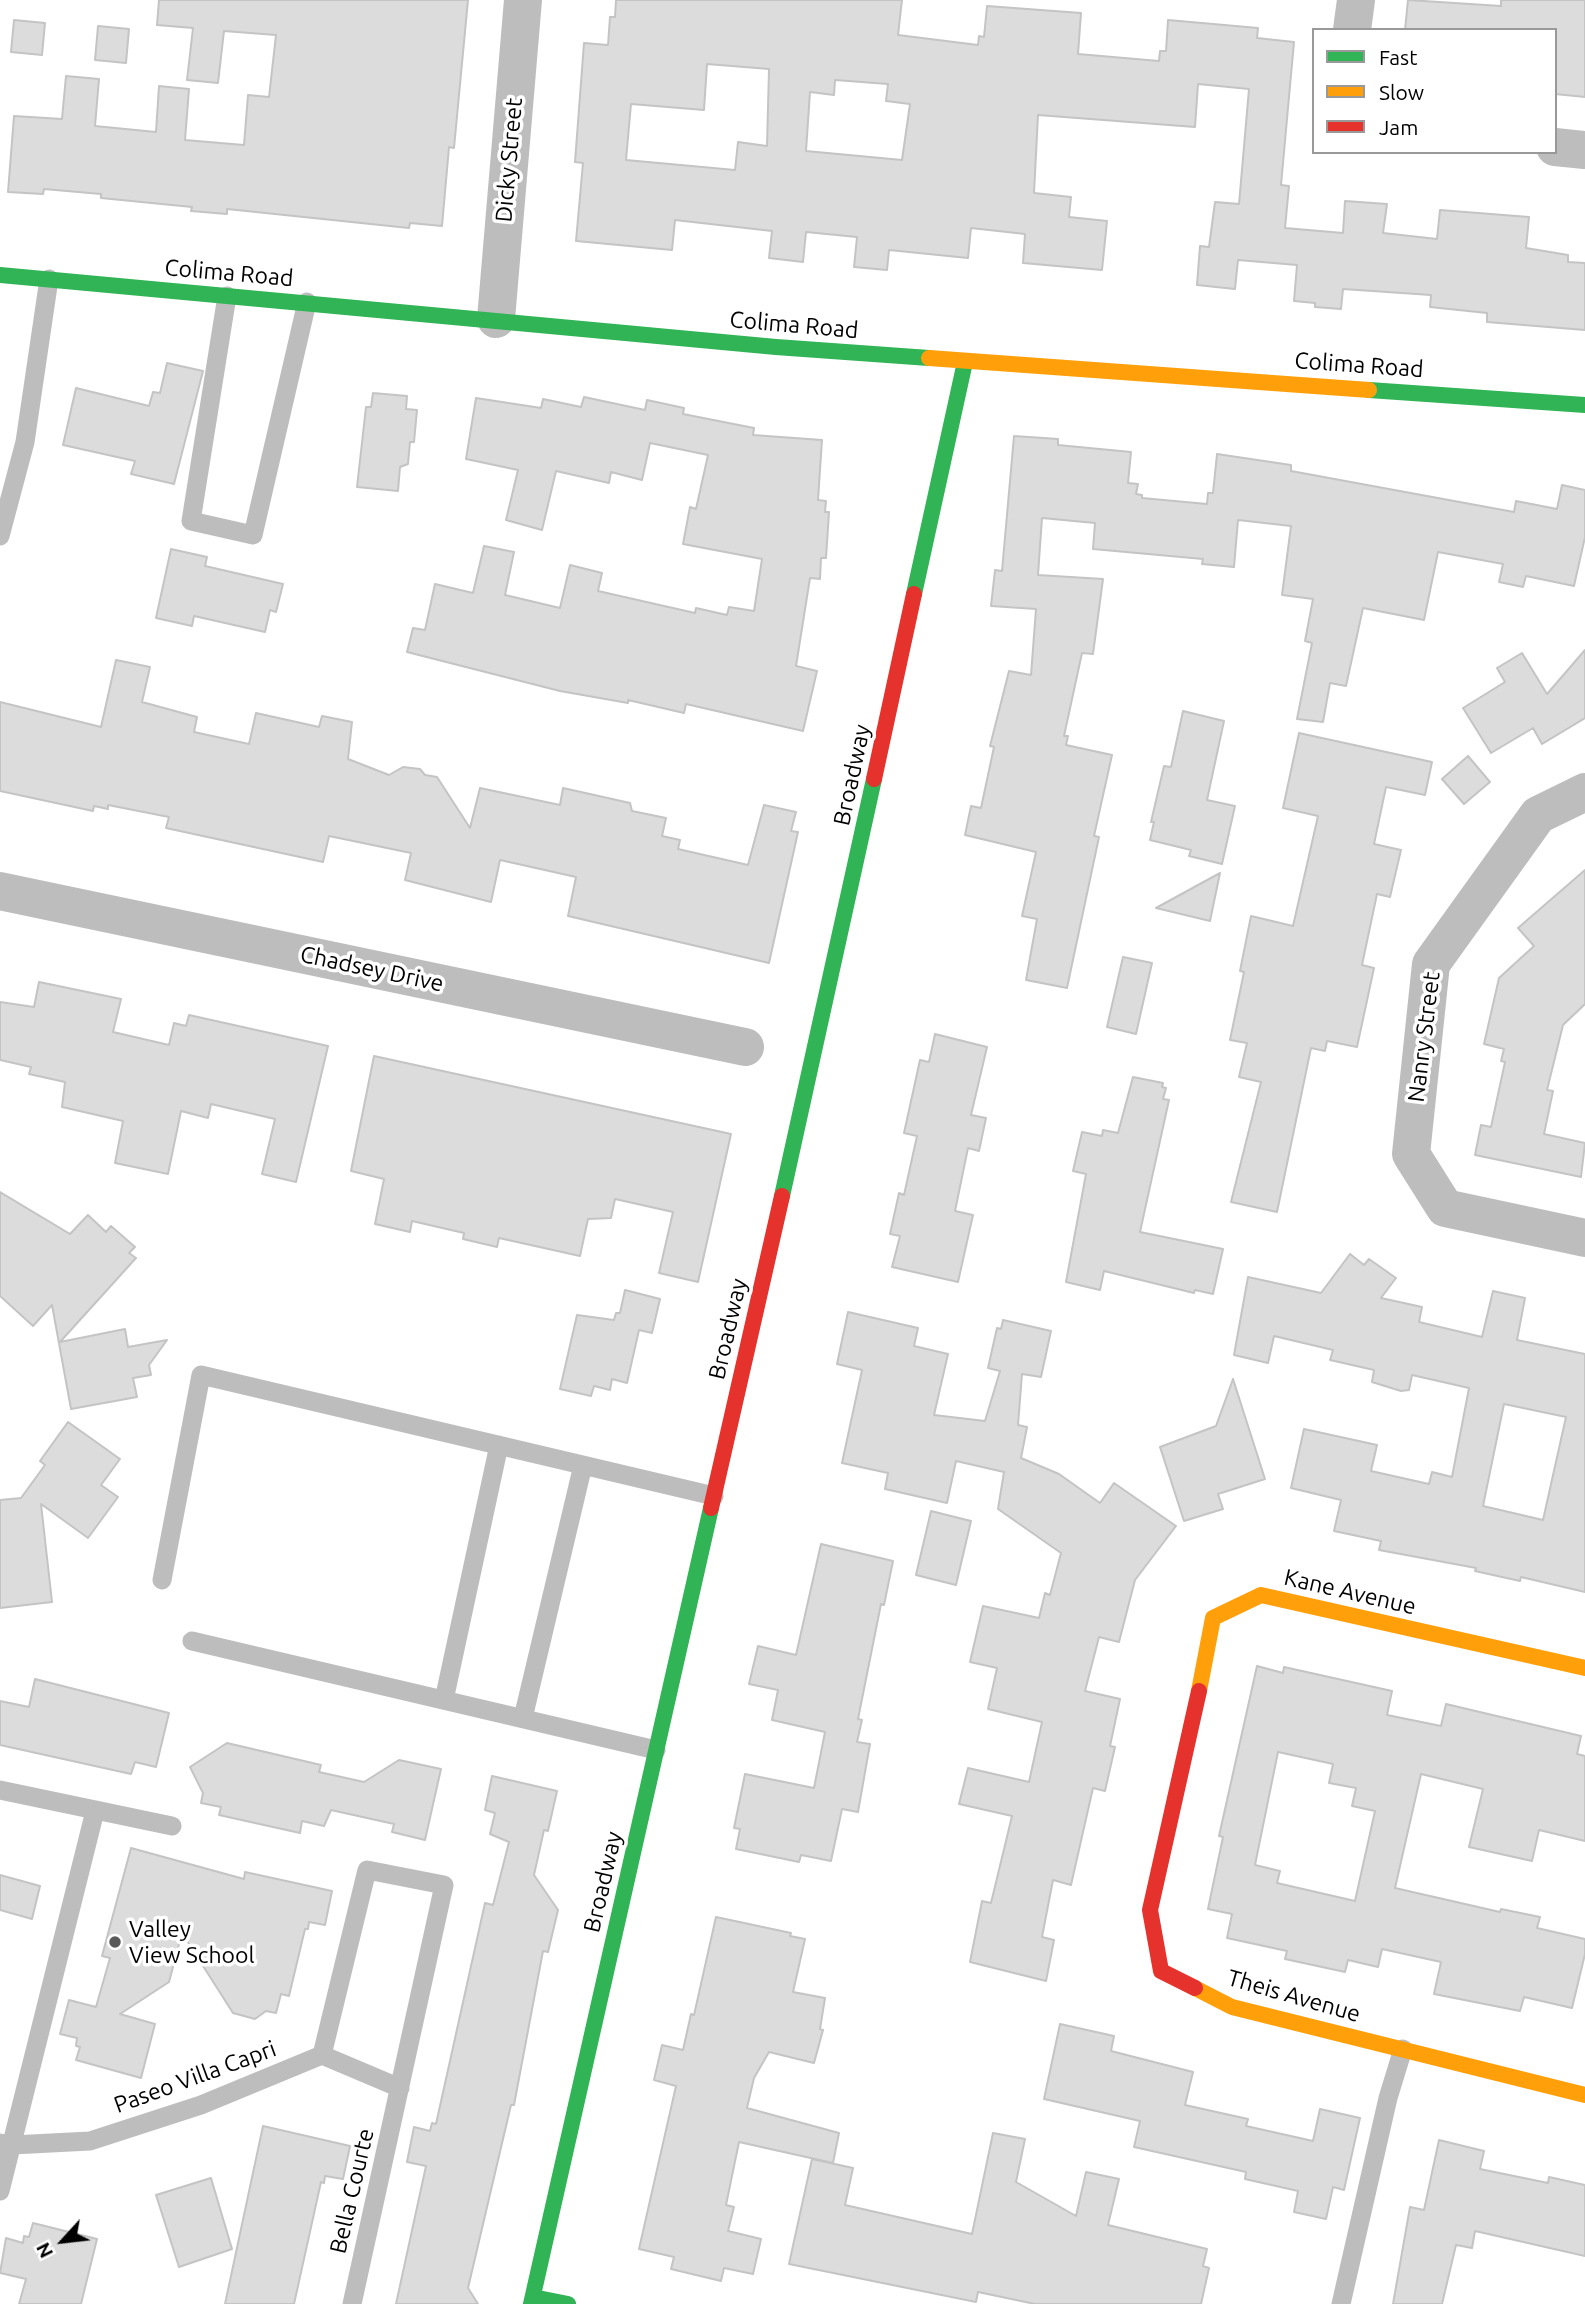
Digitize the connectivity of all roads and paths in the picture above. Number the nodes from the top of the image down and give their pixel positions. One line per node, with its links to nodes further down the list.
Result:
1 (523, 0): 10 (street, Dicky Street)
2 (1356, 0): 3 (street)
3 (1352, 28)
4 (1557, 147): 5 (street)
5 (1585, 150)
6 (0, 275): 7 (street, Colima Road)
7 (49, 279): 8 (street, Colima Road); 13 (lane)
8 (227, 296): 9 (street, Colima Road); 9 (lane)
9 (307, 302): 10 (street, Colima Road)
10 (496, 319): 11 (street, Colima Road)
11 (965, 362): 12 (street, Colima Road); 20 (street, Broadway)
12 (1585, 405)
13 (0, 536)
14 (1585, 792): 17 (street, Nanry Street)
15 (0, 891): 16 (street, Chadsey Drive)
16 (745, 1047)
17 (1585, 1238)
18 (499, 1446): 19 (lane); 21 (lane); 24 (lane)
19 (583, 1465): 20 (lane); 25 (lane)
20 (714, 1496): 27 (street, Broadway)
21 (162, 1580)
22 (192, 1642): 24 (lane)
23 (1585, 1668): 26 (street, Kane Avenue)
24 (444, 1700): 25 (lane)
25 (523, 1718): 27 (lane)
26 (1193, 1722): 31 (street, Theis Avenue)
27 (656, 1750): 37 (street, Broadway)
28 (0, 1790): 29 (lane)
29 (95, 1811): 30 (lane); 35 (lane)
30 (173, 1826)
31 (1403, 2049): 34 (street, Theis Avenue); 40 (lane)
32 (322, 2055): 33 (lane); 33 (lane, Bella Courte); 35 (lane, Paseo Villa Capri)
33 (400, 2088): 38 (lane, Bella Courte)
34 (1585, 2095)
35 (6, 2144): 36 (lane)
36 (0, 2191)
37 (532, 2300): 39 (street)
38 (352, 2304)
39 (568, 2304)
40 (1341, 2304)

